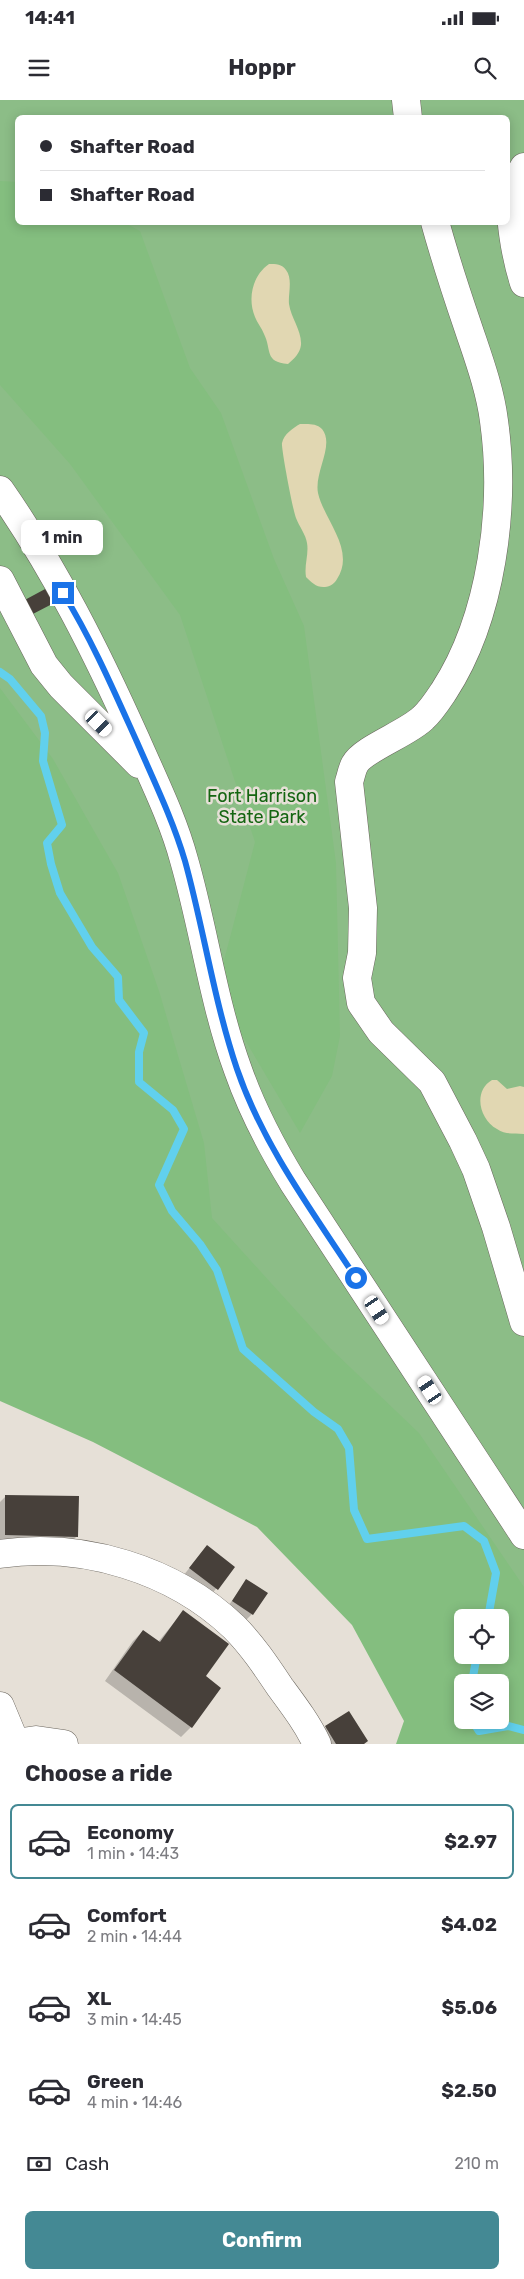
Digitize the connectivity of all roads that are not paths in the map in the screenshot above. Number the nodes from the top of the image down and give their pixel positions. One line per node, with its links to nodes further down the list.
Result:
1 (406, 100): 2 (street)
2 (408, 115)
3 (524, 166): 5 (street)
4 (435, 225): 9 (street)
5 (524, 283)
6 (0, 490): 8 (street)
7 (0, 580): 8 (street)
8 (152, 777): 10 (street)
9 (524, 1322)
10 (524, 1534)
11 (0, 1554): 15 (street)
12 (0, 1706): 13 (street)
13 (12, 1743): 14 (street)
14 (64, 1744)
15 (317, 1744)

